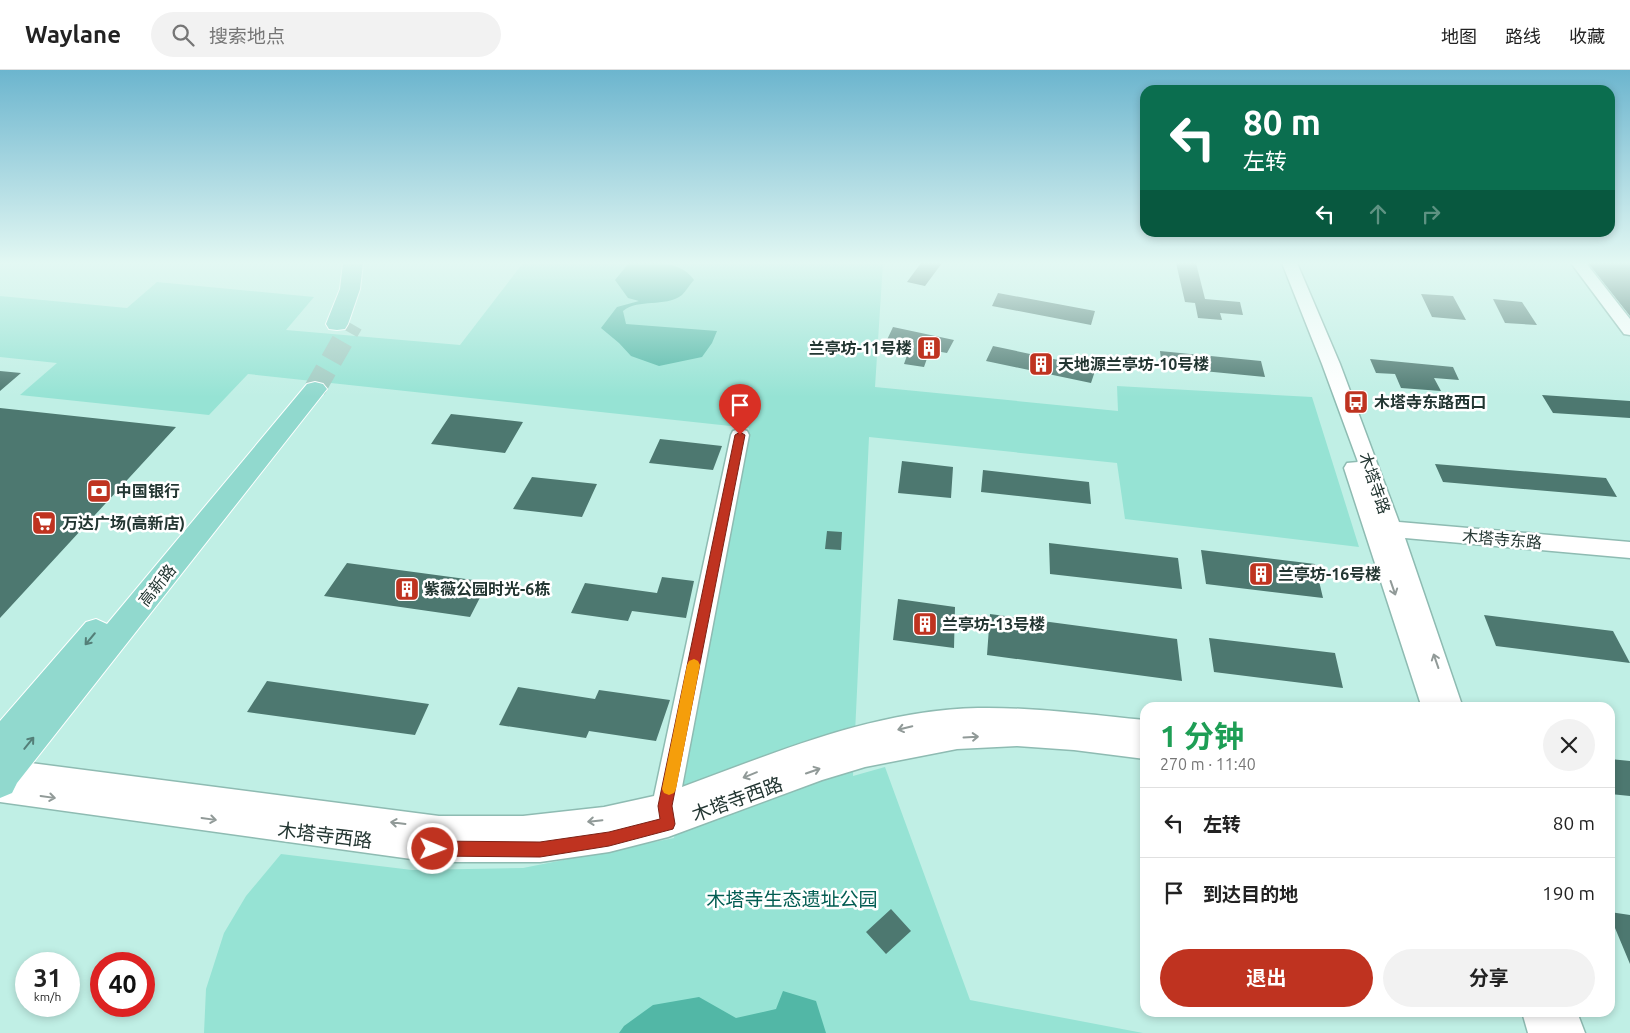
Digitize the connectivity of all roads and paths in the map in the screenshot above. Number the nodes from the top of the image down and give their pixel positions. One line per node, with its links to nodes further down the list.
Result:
1 (347, 308): 2 (main road)
2 (354, 308)
3 (1295, 308): 8 (street, 木塔寺路)
4 (1308, 308): 8 (street, 木塔寺路)
5 (1613, 308): 6 (street)
6 (1630, 330)
7 (740, 435): 17 (street)
8 (1384, 535): 9 (street, 木塔寺东路); 10 (street, 木塔寺东路); 11 (street, 木塔寺路, one-way to 11); 12 (street, 木塔寺路, one-way to 8)
9 (1630, 550)
10 (1630, 562)
11 (1432, 702)
12 (1450, 702)
13 (1140, 731): 17 (street, 木塔寺西路, one-way to 17)
14 (0, 745): 16 (main road, 高新路, one-way to 14)
15 (1140, 747): 17 (street, 木塔寺西路, one-way to 15)
16 (1, 779): 17 (street, 木塔寺西路)
17 (666, 815)
18 (1539, 1017): 20 (street)
19 (1563, 1017): 21 (street)
20 (1544, 1033)
21 (1569, 1033)

